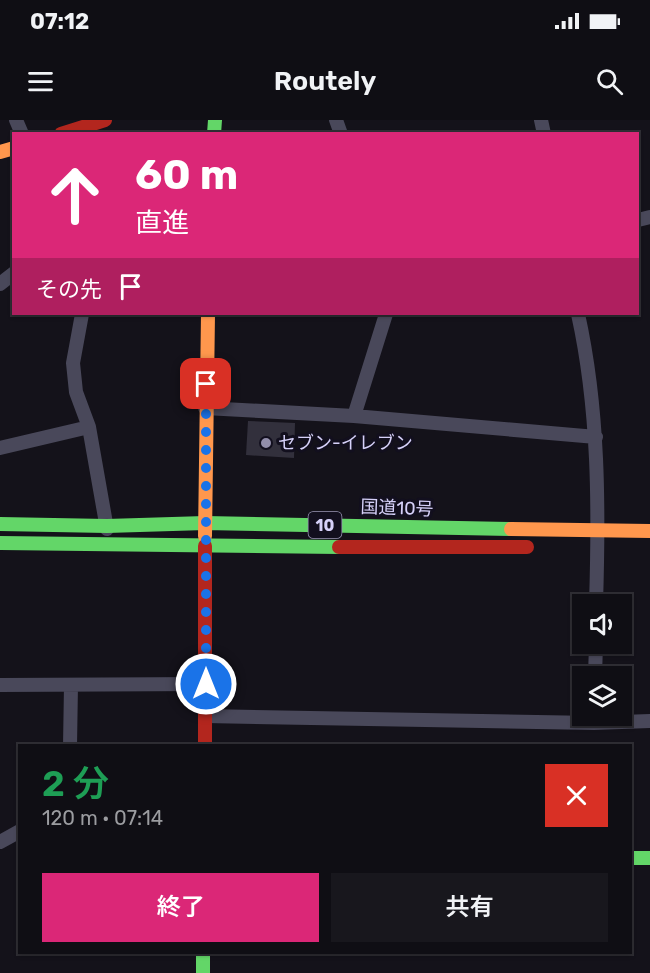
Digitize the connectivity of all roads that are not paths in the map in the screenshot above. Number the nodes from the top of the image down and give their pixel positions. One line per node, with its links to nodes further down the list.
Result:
1 (105, 120): 2 (main road)
2 (67, 132)
3 (12, 275): 4 (street)
4 (0, 284)
5 (82, 315): 11 (street)
6 (208, 315): 9 (main road)
7 (386, 315): 10 (street)
8 (578, 315): 12 (street)
9 (206, 408): 10 (street); 14 (main road)
10 (354, 416): 12 (street)
11 (89, 427): 13 (street); 16 (street)
12 (596, 437): 18 (street)
13 (0, 448)
14 (205, 523): 16 (main road, 国道10号 / 10); 18 (main road, 国道10号 / 10); 21 (main road)
15 (0, 524): 16 (main road, 国道10号 / 10)
16 (107, 526): 20 (street)
17 (650, 531): 18 (main road, 国道10号 / 10)
18 (598, 532): 23 (street)
19 (0, 543): 20 (main road, 国道10号 / 10)
20 (106, 546): 21 (main road, 国道10号 / 10)
21 (205, 546): 22 (main road, 国道10号 / 10); 24 (main road)
22 (541, 547)
23 (597, 594)
24 (206, 684): 26 (street); 27 (main road)
25 (0, 685): 26 (street)
26 (71, 685): 31 (street)
27 (205, 716): 28 (street); 32 (main road)
28 (572, 719)
29 (632, 720): 30 (street)
30 (650, 721)
31 (70, 744)
32 (205, 744)
33 (18, 832): 34 (street)
34 (0, 843)
35 (632, 858): 36 (main road)
36 (650, 858)
37 (203, 954): 38 (main road)
38 (203, 973)

